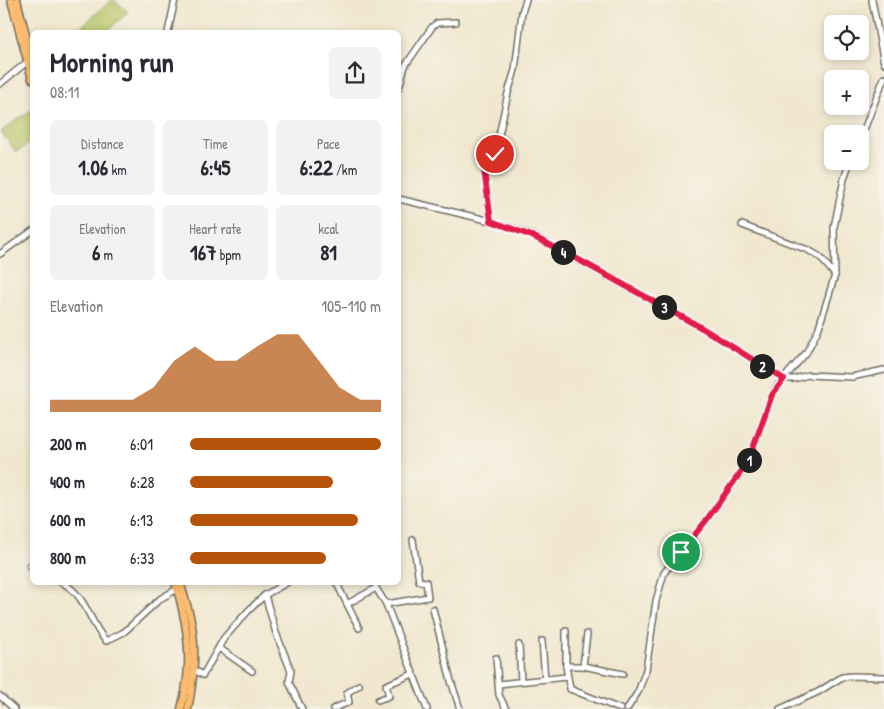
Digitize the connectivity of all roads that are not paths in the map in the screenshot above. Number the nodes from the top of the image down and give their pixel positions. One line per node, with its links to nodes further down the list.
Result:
1 (11, 0): 8 (main road)
2 (17, 0): 8 (main road)
3 (175, 0): 7 (street)
4 (526, 0): 16 (street)
5 (872, 0): 9 (street)
6 (456, 22): 11 (street)
7 (168, 30)
8 (30, 60): 12 (street)
9 (884, 63)
10 (884, 79): 13 (street)
11 (401, 81)
12 (0, 84)
13 (866, 125)
14 (847, 170): 20 (street)
15 (401, 199): 16 (street)
16 (491, 221): 22 (street)
17 (742, 225): 20 (street)
18 (30, 233): 19 (street)
19 (0, 254)
20 (836, 274): 22 (street)
21 (884, 370): 22 (street)
22 (784, 379): 63 (street)
23 (413, 540): 31 (street)
24 (66, 585): 25 (street)
25 (178, 585): 42 (main road); 56 (main road)
26 (283, 585): 29 (street)
27 (338, 585): 30 (street)
28 (375, 585): 30 (street); 31 (street)
29 (265, 595): 38 (street); 57 (street)
30 (347, 604): 33 (street)
31 (386, 604): 44 (street)
32 (433, 608): 60 (street)
33 (359, 628)
34 (566, 631): 40 (street)
35 (587, 634): 41 (street)
36 (542, 641): 48 (street)
37 (519, 646): 49 (street)
38 (219, 648): 42 (street); 43 (street)
39 (496, 658): 50 (street)
40 (566, 666): 41 (street); 46 (street)
41 (583, 666): 45 (street)
42 (194, 670): 54 (main road)
43 (252, 671)
44 (412, 674): 53 (street); 59 (street)
45 (623, 674)
46 (567, 677): 48 (street); 62 (street)
47 (884, 677): 64 (street)
48 (545, 679): 49 (street)
49 (521, 681): 50 (street)
50 (498, 684): 61 (street)
51 (359, 685): 58 (street)
52 (0, 696): 55 (street)
53 (378, 700)
54 (189, 708)
55 (14, 709)
56 (181, 709)
57 (302, 709)
58 (333, 709)
59 (427, 709)
60 (460, 709)
61 (506, 709)
62 (620, 709)
63 (627, 709)
64 (780, 709)

